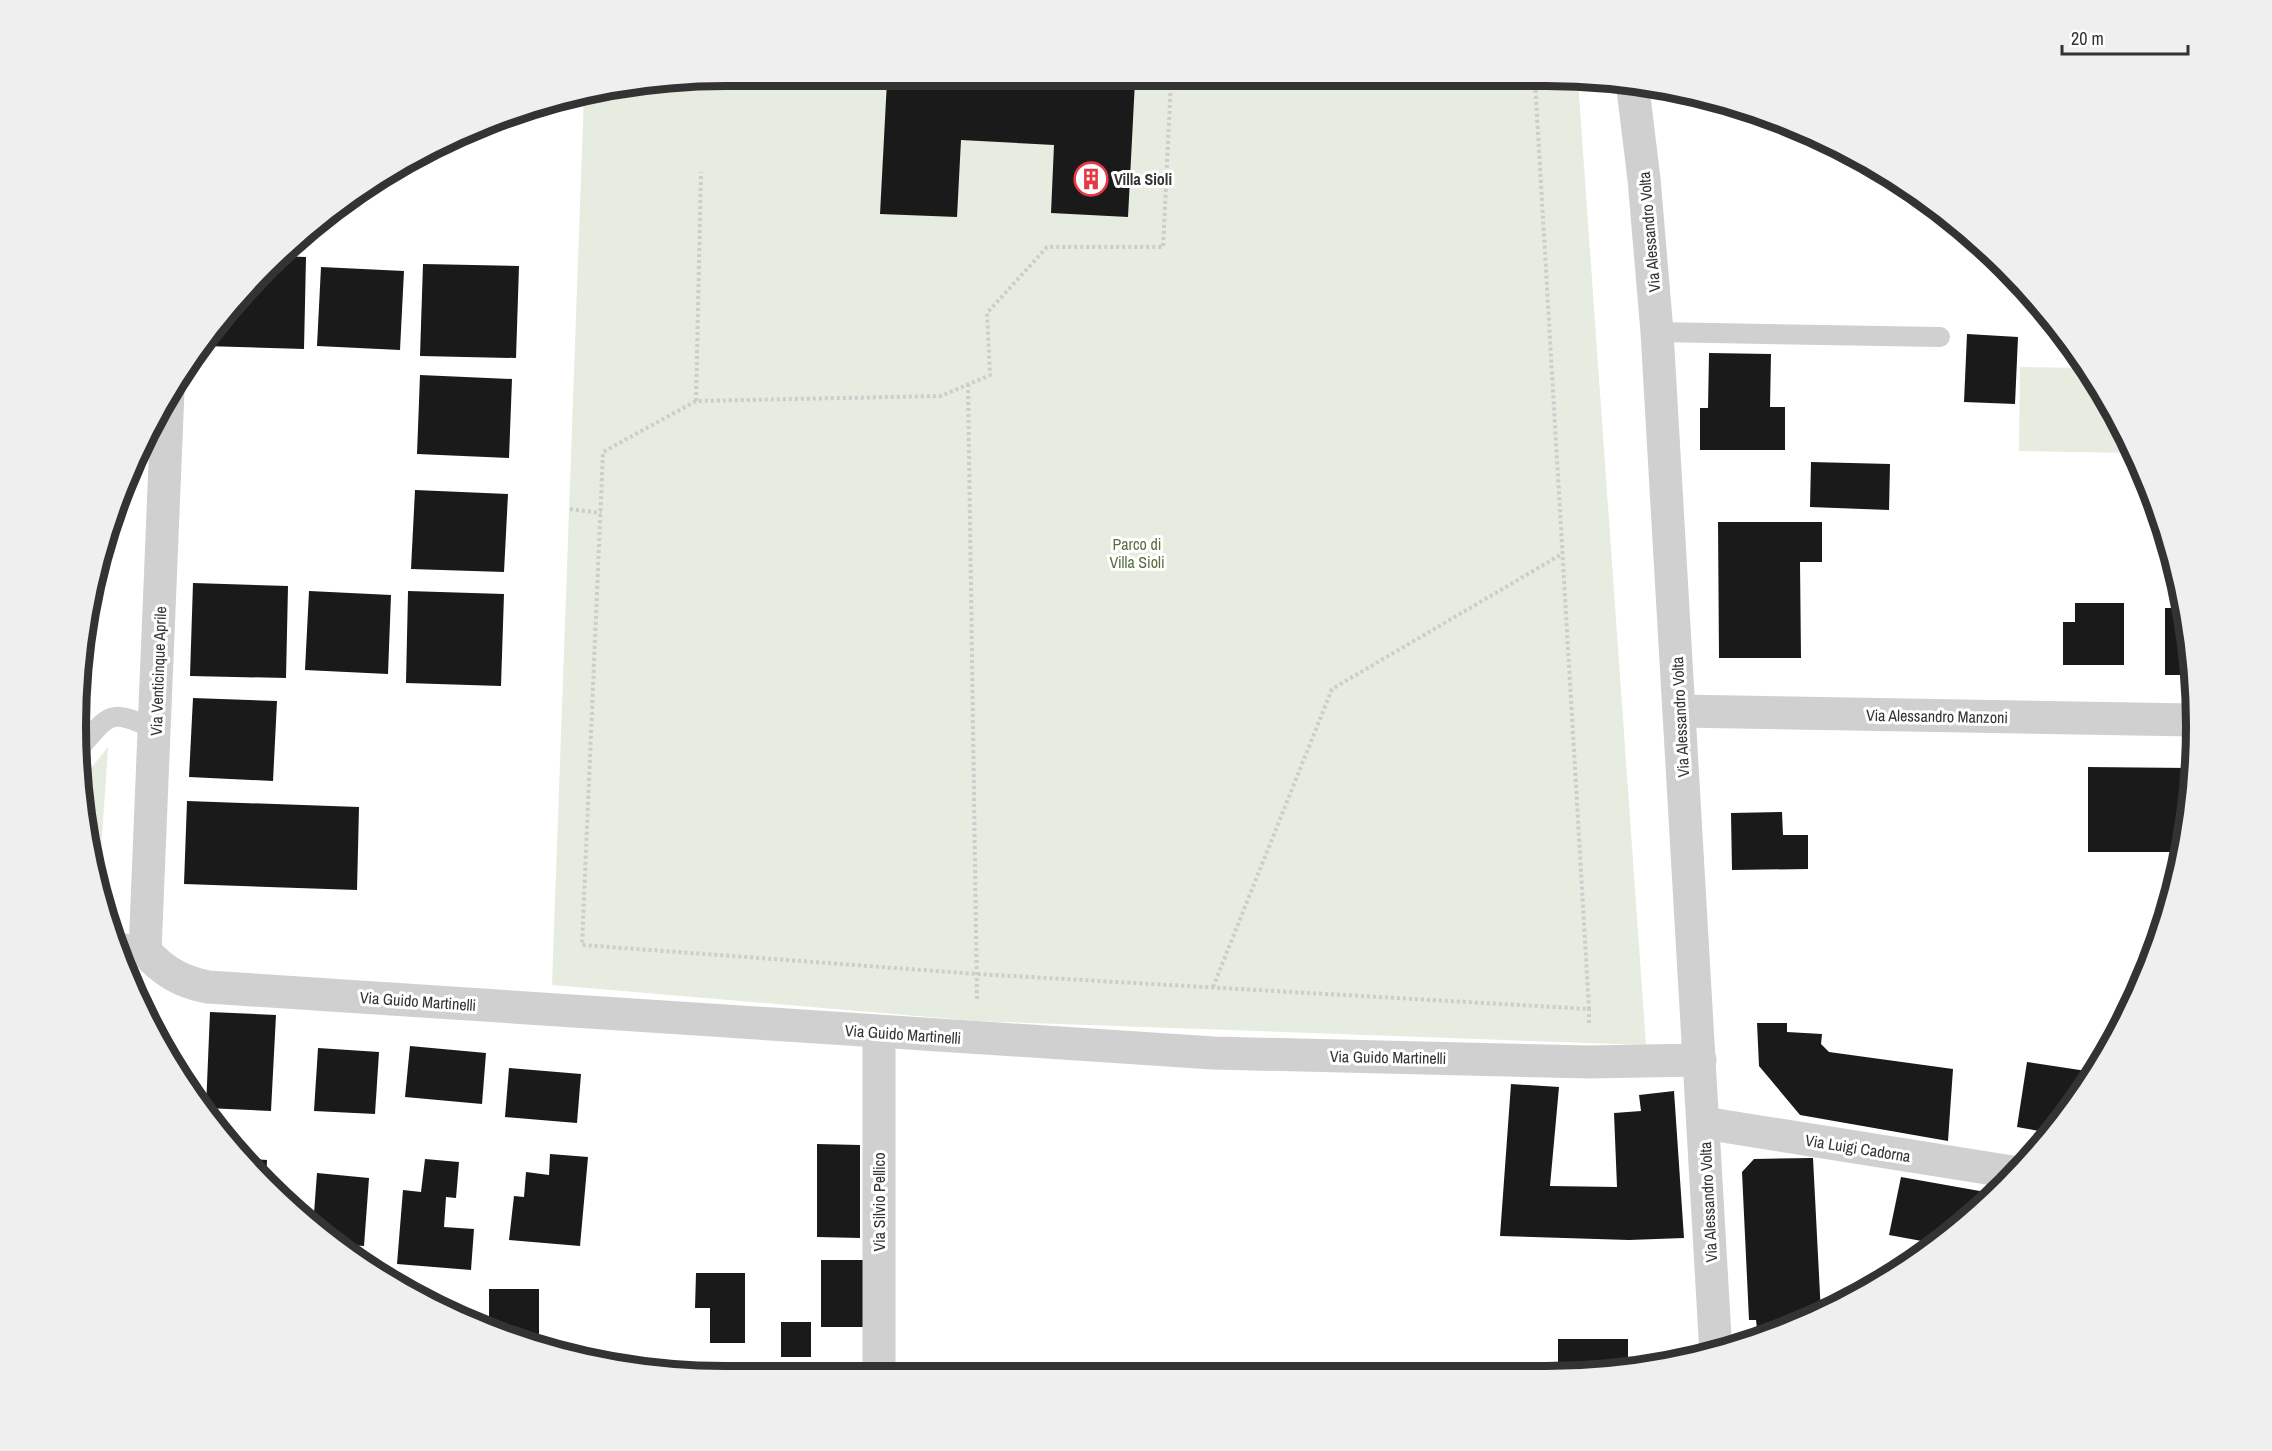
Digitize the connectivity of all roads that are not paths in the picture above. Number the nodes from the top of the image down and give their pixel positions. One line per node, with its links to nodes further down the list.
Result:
1 (1633, 92): 2 (street, Via Alessandro Volta)
2 (1657, 332): 3 (lane); 6 (street, Via Alessandro Volta)
3 (1940, 337)
4 (157, 432): 5 (street, Via Venticinque Aprile)
5 (152, 452): 8 (street, Via Venticinque Aprile)
6 (1680, 711): 7 (street, Via Alessandro Manzoni); 12 (street, Via Alessandro Volta)
7 (2186, 720)
8 (155, 730): 9 (lane); 10 (street, Via Venticinque Aprile)
9 (86, 740)
10 (132, 950): 11 (street, Via Guido Martinelli)
11 (879, 1032): 12 (street, Via Guido Martinelli); 16 (street, Via Silvio Pellico)
12 (1700, 1060): 13 (street, Via Alessandro Volta)
13 (1704, 1123): 14 (street, Via Luigi Cadorna); 15 (street, Via Alessandro Volta)
14 (2006, 1171)
15 (1715, 1343)
16 (879, 1366)

